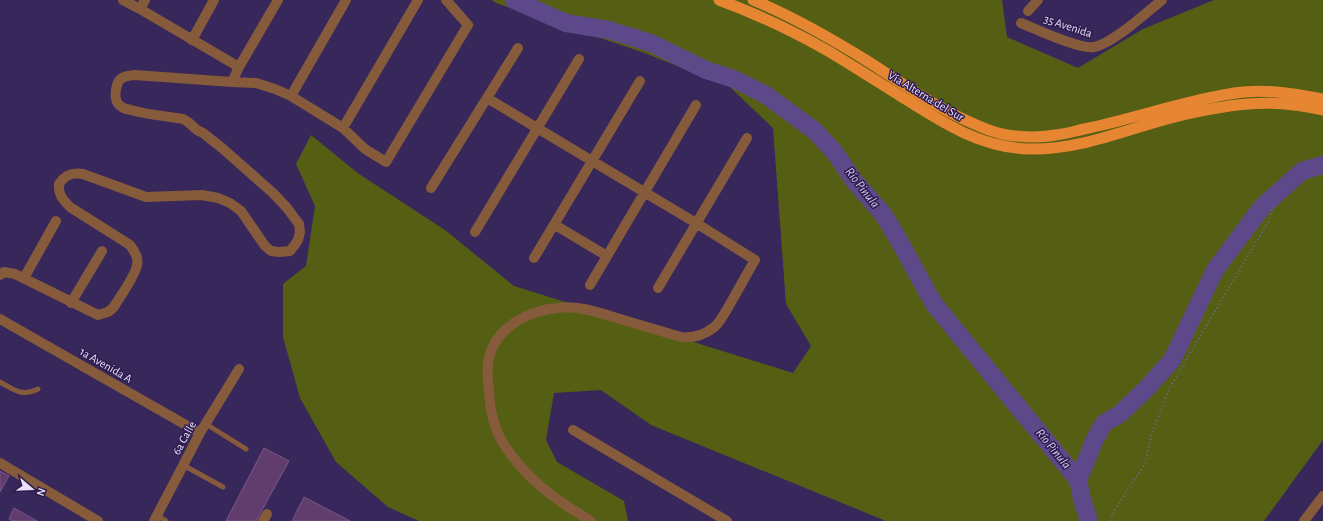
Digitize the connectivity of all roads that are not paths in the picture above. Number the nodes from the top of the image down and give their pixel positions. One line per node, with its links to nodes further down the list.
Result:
1 (123, 0): 11 (street)
2 (214, 0): 14 (street)
3 (278, 0): 17 (street)
4 (346, 0): 20 (street)
5 (418, 0): 25 (street)
6 (446, 0): 25 (street)
7 (719, 0): 24 (highway, Vía Alterna del Sur)
8 (753, 0): 22 (highway, Vía Alterna del Sur)
9 (1038, 0): 12 (street)
10 (1162, 0): 13 (street, 35 Avenida)
11 (143, 4): 14 (street)
12 (1028, 12)
13 (1020, 23)
14 (192, 40): 17 (street)
15 (518, 48): 21 (street)
16 (579, 58): 26 (street)
17 (238, 67): 19 (street)
18 (640, 81): 28 (street)
19 (232, 82): 20 (street); 42 (street)
20 (291, 96): 25 (street)
21 (487, 98): 26 (street); 29 (street)
22 (1323, 98)
23 (696, 105): 30 (street)
24 (1323, 110)
25 (343, 128)
26 (537, 128): 28 (street); 34 (street)
27 (747, 138): 32 (street)
28 (592, 161): 30 (street); 33 (street)
29 (431, 188)
30 (644, 192): 32 (street); 36 (street)
31 (56, 221): 39 (street)
32 (696, 223): 41 (street); 57 (street)
33 (555, 225): 36 (street); 37 (street)
34 (475, 232)
35 (102, 251): 42 (street)
36 (607, 256): 40 (street)
37 (534, 258)
38 (0, 275): 39 (street)
39 (24, 278): 42 (street)
40 (590, 285)
41 (658, 288)
42 (71, 303)
43 (0, 320): 49 (street, 1a Avenida A)
44 (239, 368): 47 (street, 6a Calle)
45 (0, 382): 46 (lane)
46 (38, 389)
47 (206, 424): 49 (street, 6a Calle); 50 (lane)
48 (573, 430): 58 (street)
49 (200, 433): 52 (street, 6a Calle)
50 (246, 449)
51 (0, 464): 56 (street)
52 (183, 465): 53 (lane); 55 (street, 6a Calle)
53 (223, 488)
54 (1323, 496): 59 (street)
55 (159, 519)
56 (98, 521)
57 (591, 521)
58 (727, 521)
59 (1304, 521)

